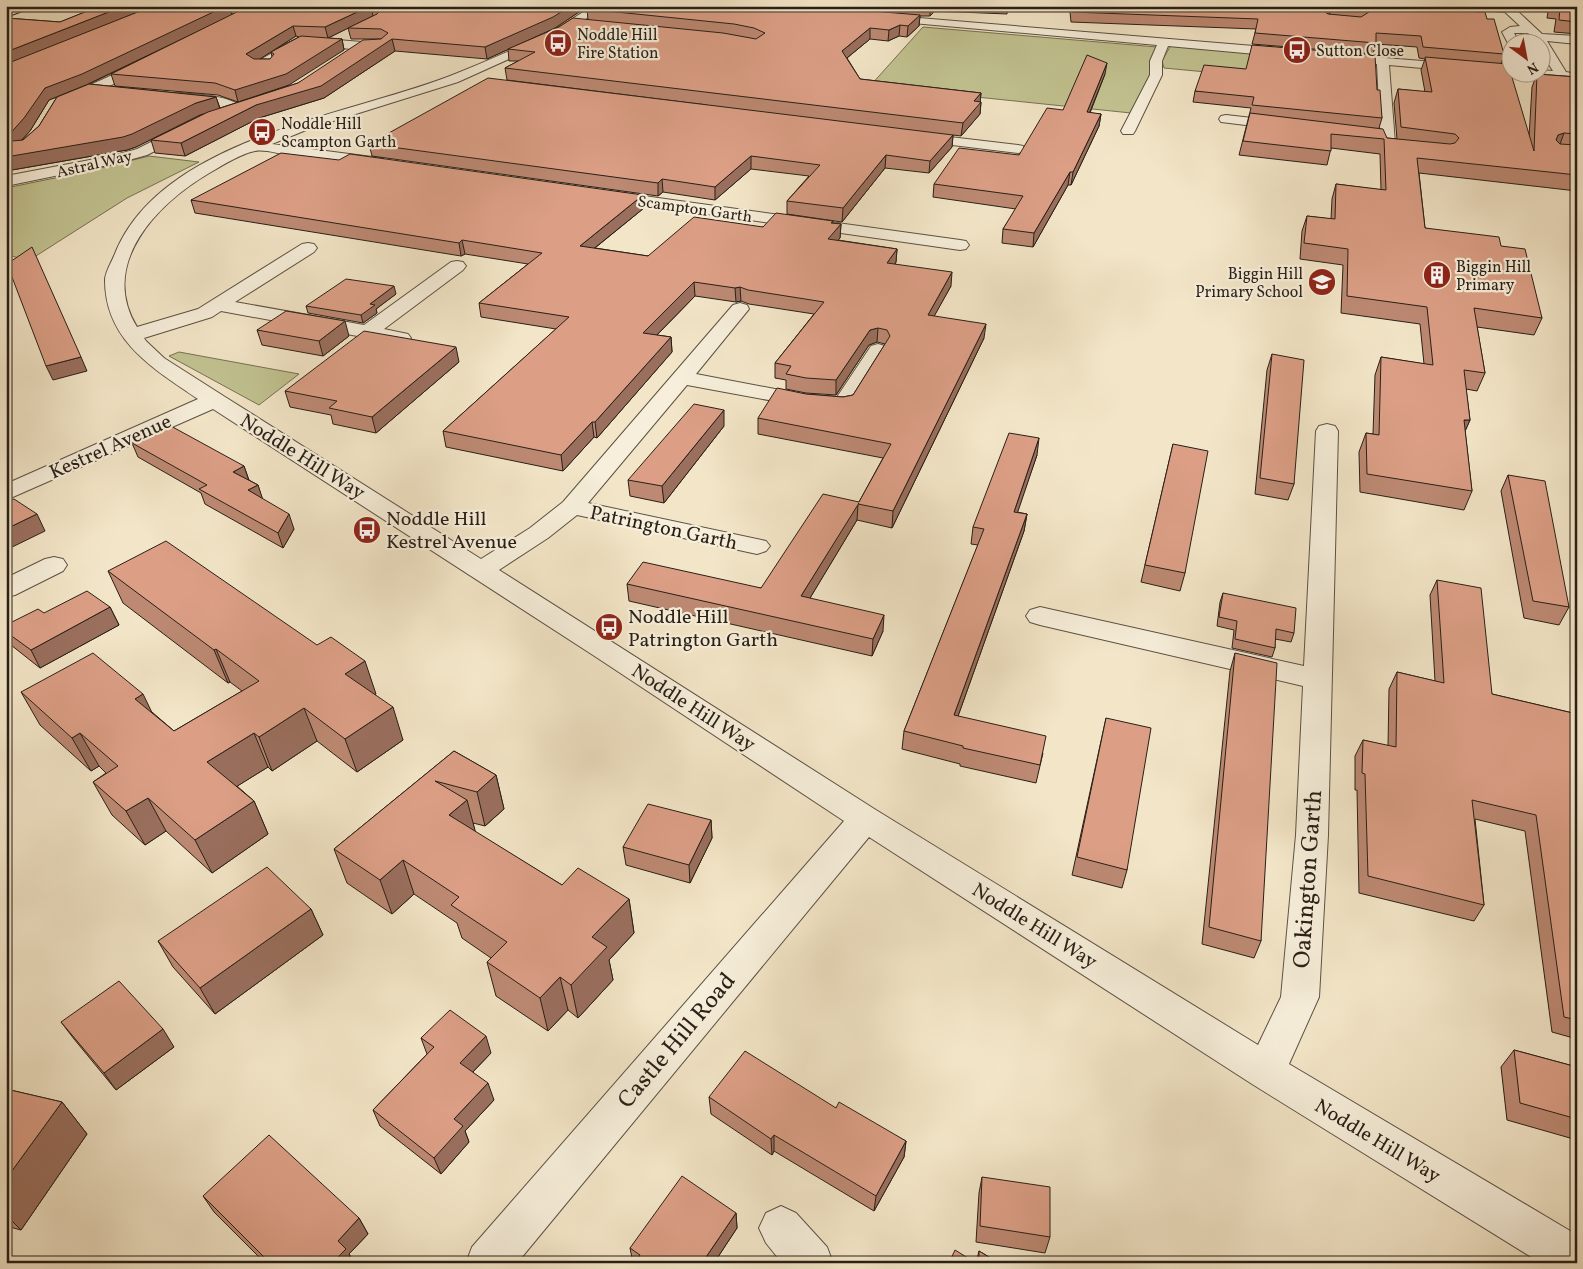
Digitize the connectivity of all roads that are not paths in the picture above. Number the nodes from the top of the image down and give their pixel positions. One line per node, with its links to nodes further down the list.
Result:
1 (31, 6): 10 (main road)
2 (600, 6): 14 (street, Noddle Hill Way)
3 (1042, 6): 6 (street); 16 (street)
4 (1471, 6): 7 (street)
5 (185, 8): 8 (street)
6 (1100, 8): 9 (street); 12 (street)
7 (1506, 8): 20 (street)
8 (259, 9): 13 (street)
9 (1116, 9)
10 (6, 14)
11 (873, 15): 16 (street)
12 (1103, 22)
13 (227, 24)
14 (574, 24): 15 (street); 40 (street, Noddle Hill Way)
15 (591, 26)
16 (1044, 31): 23 (street)
17 (352, 32): 24 (street)
18 (1508, 32): 19 (street)
19 (1524, 32)
20 (1533, 32)
21 (1550, 36): 22 (street)
22 (1577, 40)
23 (1164, 42): 28 (street); 50 (street)
24 (330, 43): 26 (street); 35 (street)
25 (382, 45): 26 (street)
26 (362, 46): 32 (street)
27 (1353, 50): 33 (street)
28 (1304, 54)
29 (1324, 56): 34 (street)
30 (1550, 57): 38 (street)
31 (157, 58): 42 (street)
32 (344, 58)
33 (1500, 60)
34 (1383, 61): 36 (street); 54 (street)
35 (269, 66)
36 (1500, 71)
37 (1550, 75): 38 (street)
38 (1562, 76): 39 (street)
39 (1577, 77)
40 (453, 79): 41 (street); 52 (street, Noddle Hill Way)
41 (479, 83)
42 (92, 90): 43 (street); 46 (street)
43 (122, 93)
44 (164, 96): 47 (street)
45 (253, 104): 47 (street, Astral Way)
46 (55, 105)
47 (236, 109): 56 (street, Astral Way)
48 (1226, 119): 49 (street)
49 (1302, 128)
50 (1128, 131)
51 (902, 135): 53 (street)
52 (252, 146): 55 (street); 64 (street, Noddle Hill Way)
53 (1018, 149)
54 (1426, 151)
55 (391, 165)
56 (6, 181)
57 (595, 194): 58 (street, Scampton Garth)
58 (960, 245)
59 (308, 248): 61 (street)
60 (455, 273): 63 (street)
61 (218, 305): 63 (street); 64 (street)
62 (740, 309): 67 (street, Patrington Garth)
63 (367, 332): 65 (street)
64 (133, 335): 68 (street, Noddle Hill Way)
65 (412, 340)
66 (878, 350): 67 (street)
67 (682, 378): 71 (street, Patrington Garth)
68 (214, 400): 70 (street, Kestrel Avenue); 74 (street, Noddle Hill Way)
69 (1327, 431): 77 (street, Oakington Garth)
70 (6, 493)
71 (572, 507): 72 (street, Patrington Garth); 74 (street, Patrington Garth)
72 (757, 546)
73 (54, 565): 75 (street)
74 (481, 570): 78 (street, Noddle Hill Way)
75 (6, 589)
76 (1040, 616): 77 (street)
77 (1316, 679): 79 (street, Oakington Garth)
78 (865, 819): 79 (street, Noddle Hill Way); 82 (street, Castle Hill Road)
79 (1266, 1071): 81 (street, Noddle Hill Way)
80 (781, 1228): 83 (street)
81 (1577, 1260)
82 (488, 1263)
83 (810, 1263)

